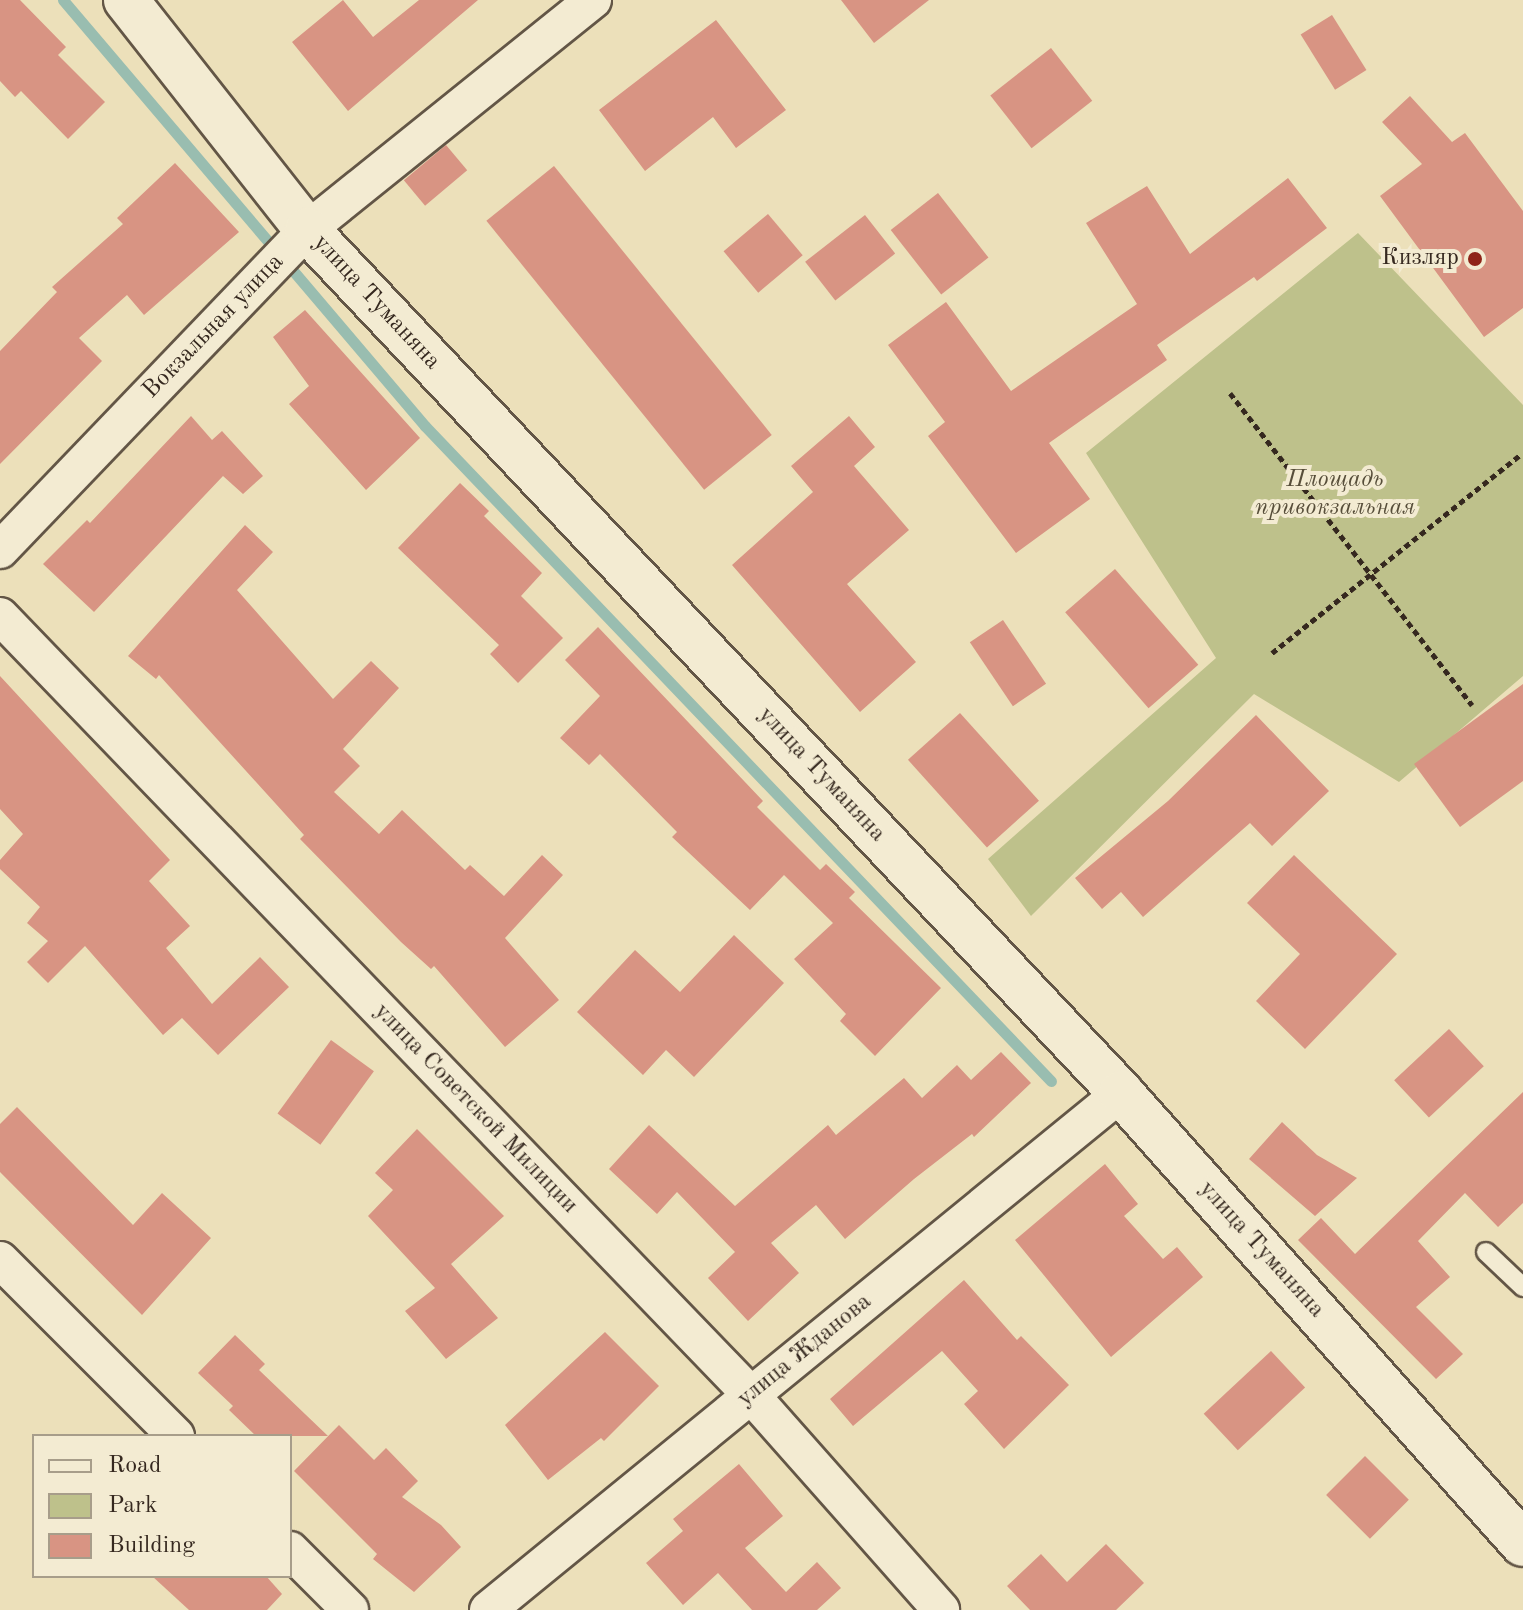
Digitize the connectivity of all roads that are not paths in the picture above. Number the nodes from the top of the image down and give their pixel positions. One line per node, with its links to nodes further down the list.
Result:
1 (126, 0): 3 (street, улица Туманяна)
2 (593, 0): 3 (street, Вокзальная улица)
3 (307, 230): 4 (street, Вокзальная улица); 6 (street, улица Туманяна)
4 (0, 550)
5 (0, 616): 10 (street, улица Советской Милиции)
6 (1121, 1093): 10 (street, улица Жданова); 12 (street, улица Туманяна)
7 (1486, 1252): 9 (lane)
8 (0, 1260): 11 (street)
9 (1523, 1287)
10 (751, 1395): 15 (street, улица Жданова); 16 (street, улица Советской Милиции)
11 (174, 1434)
12 (1523, 1544)
13 (292, 1552): 14 (street)
14 (350, 1610)
15 (488, 1610)
16 (941, 1610)

